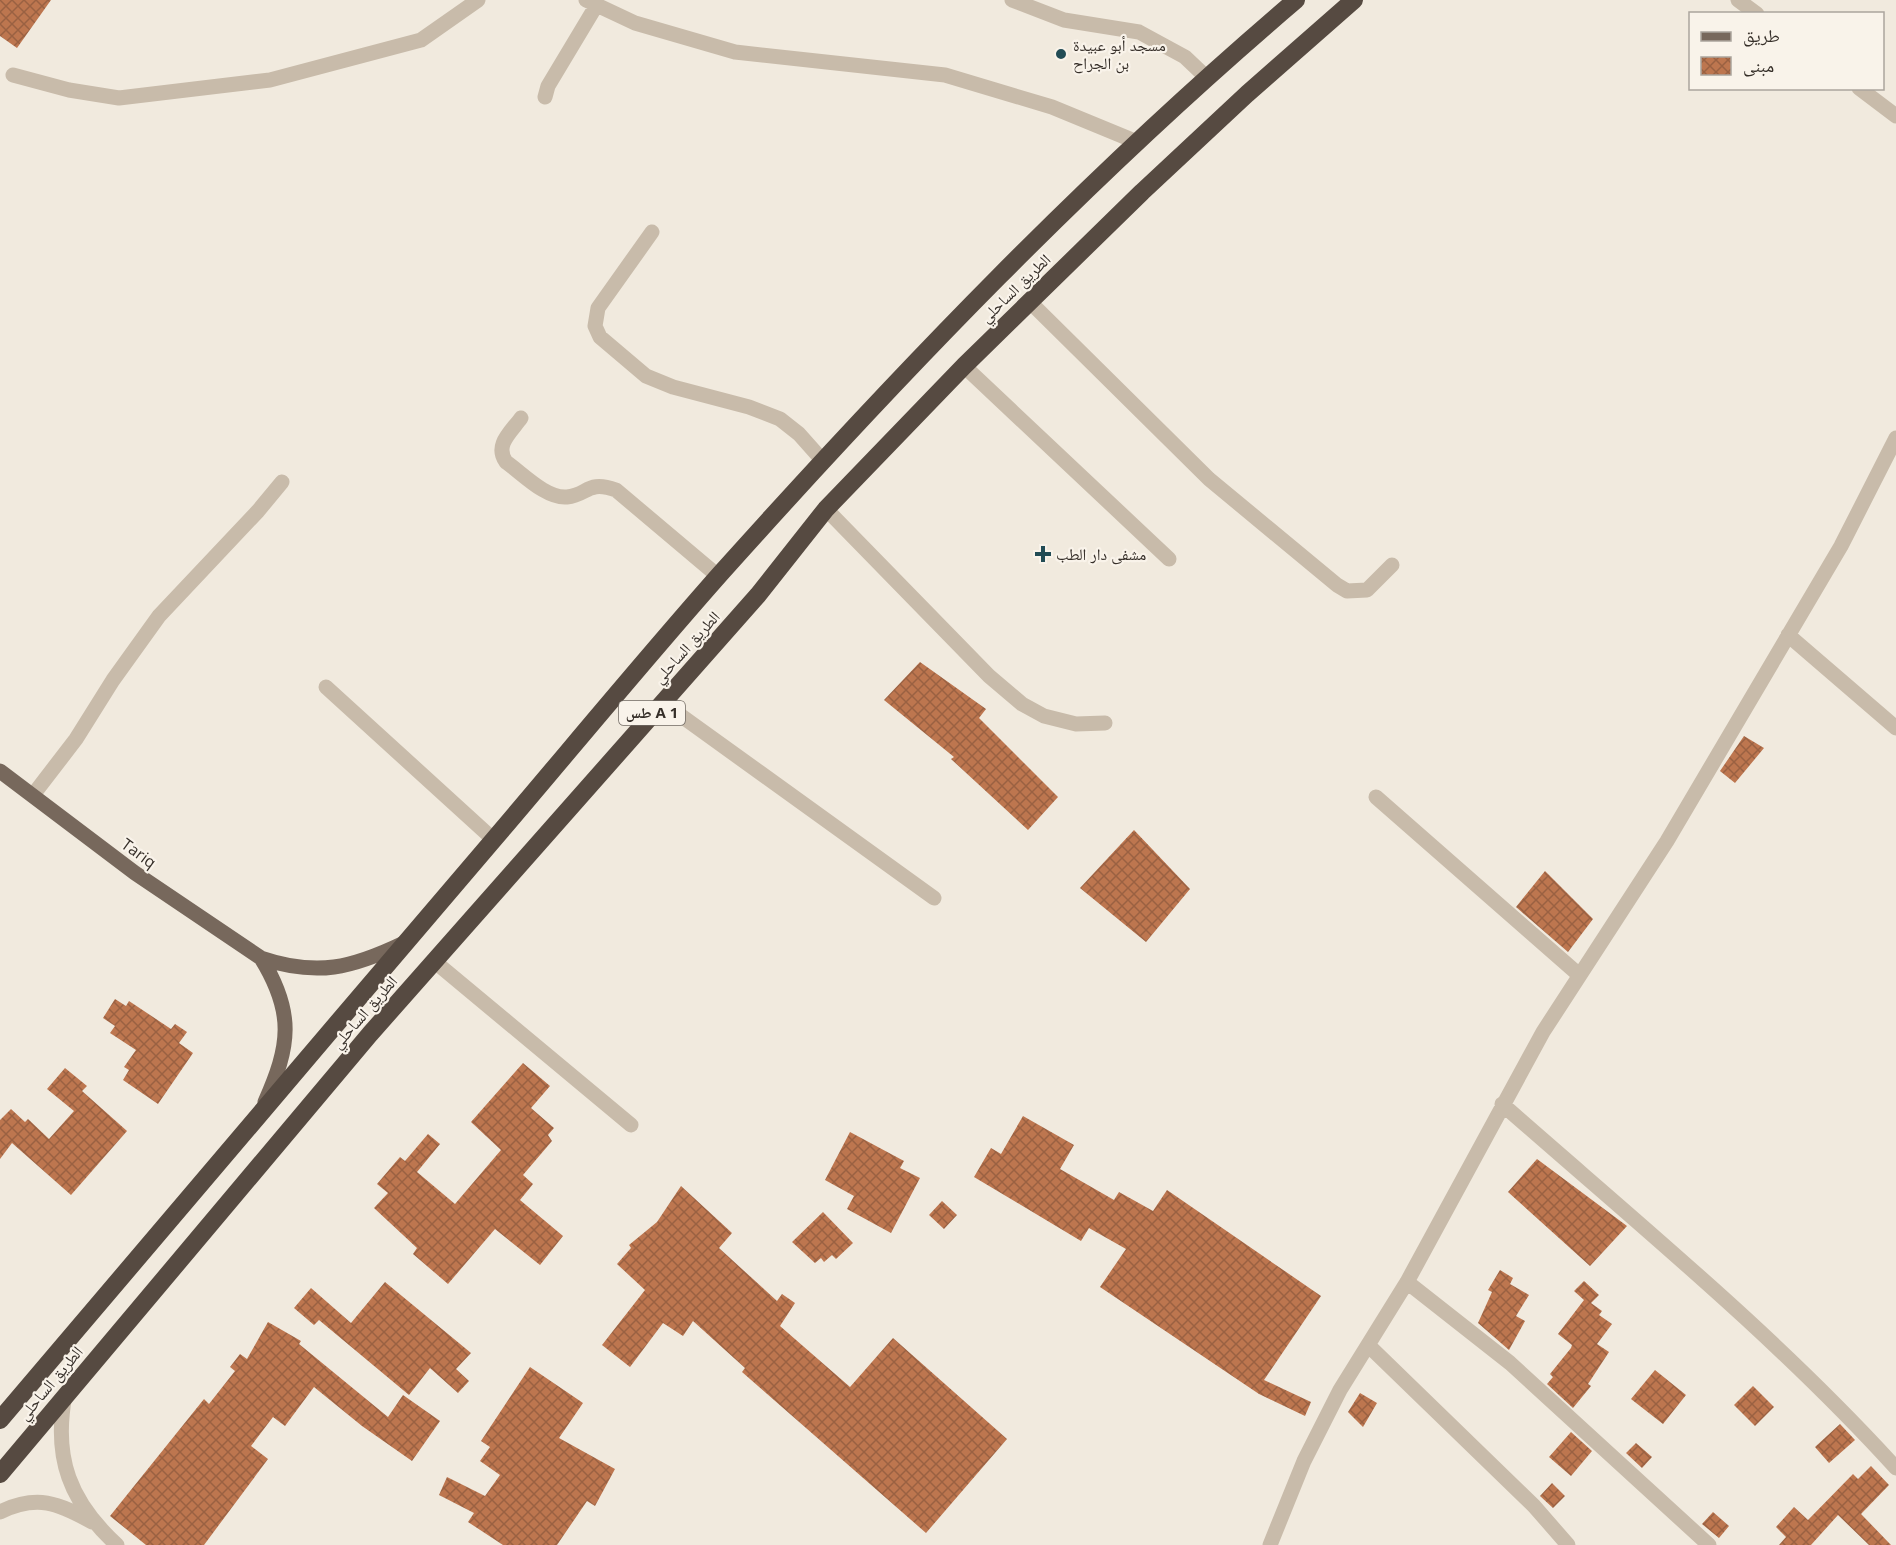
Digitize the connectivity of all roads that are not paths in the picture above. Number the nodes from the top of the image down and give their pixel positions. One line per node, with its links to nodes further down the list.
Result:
1 (478, 0): 8 (street)
2 (1012, 0): 9 (street)
3 (1296, 0): 9 (highway, الطريق الساحلي / طس A 1)
4 (1354, 0): 15 (highway, الطريق الساحلي / طس A 1)
5 (1738, 0): 7 (street)
6 (591, 3): 11 (street); 13 (street)
7 (1754, 12)
8 (13, 75)
9 (1206, 76): 13 (highway, الطريق الساحلي / طس A 1)
10 (1862, 90): 12 (street)
11 (545, 97)
12 (1896, 116)
13 (1137, 142): 19 (highway, الطريق الساحلي / طس A 1)
14 (652, 232): 19 (street)
15 (1029, 301): 16 (highway, الطريق الساحلي / طس A 1); 23 (street)
16 (964, 366): 21 (highway, الطريق الساحلي / طس A 1); 22 (street)
17 (521, 418): 24 (street)
18 (1896, 438): 25 (street)
19 (823, 461): 24 (highway, الطريق الساحلي / طس A 1)
20 (282, 482): 31 (street)
21 (826, 509): 27 (highway, الطريق الساحلي / طس A 1); 28 (street)
22 (1169, 559)
23 (1392, 565)
24 (718, 576): 33 (highway, الطريق الساحلي / طس A 1)
25 (1788, 635): 29 (street); 38 (street)
26 (326, 687): 33 (street)
27 (662, 702): 34 (street); 37 (highway, الطريق الساحلي / طس A 1)
28 (1105, 723)
29 (1896, 728)
30 (0, 771): 31 (main road, Tariq)
31 (33, 795): 36 (main road, Tariq)
32 (1376, 797): 38 (street)
33 (494, 840): 35 (highway, الطريق الساحلي / طس A 1)
34 (934, 898)
35 (404, 943): 36 (main road); 40 (highway, الطريق الساحلي / طس A 1)
36 (261, 958): 40 (main road)
37 (434, 961): 41 (street); 44 (highway, الطريق الساحلي / طس A 1)
38 (1578, 974): 39 (street)
39 (1502, 1104): 42 (street); 46 (street)
40 (262, 1109): 45 (highway, الطريق الساحلي / طس A 1)
41 (631, 1125)
42 (1407, 1282): 43 (street); 53 (street)
43 (1369, 1346): 51 (street); 52 (street)
44 (65, 1394): 47 (highway, الطريق الساحلي / طس A 1); 49 (street)
45 (0, 1420)
46 (1896, 1468)
47 (0, 1474)
48 (0, 1512): 49 (street)
49 (95, 1524): 50 (street)
50 (117, 1545)
51 (1270, 1545)
52 (1568, 1545)
53 (1709, 1545)

